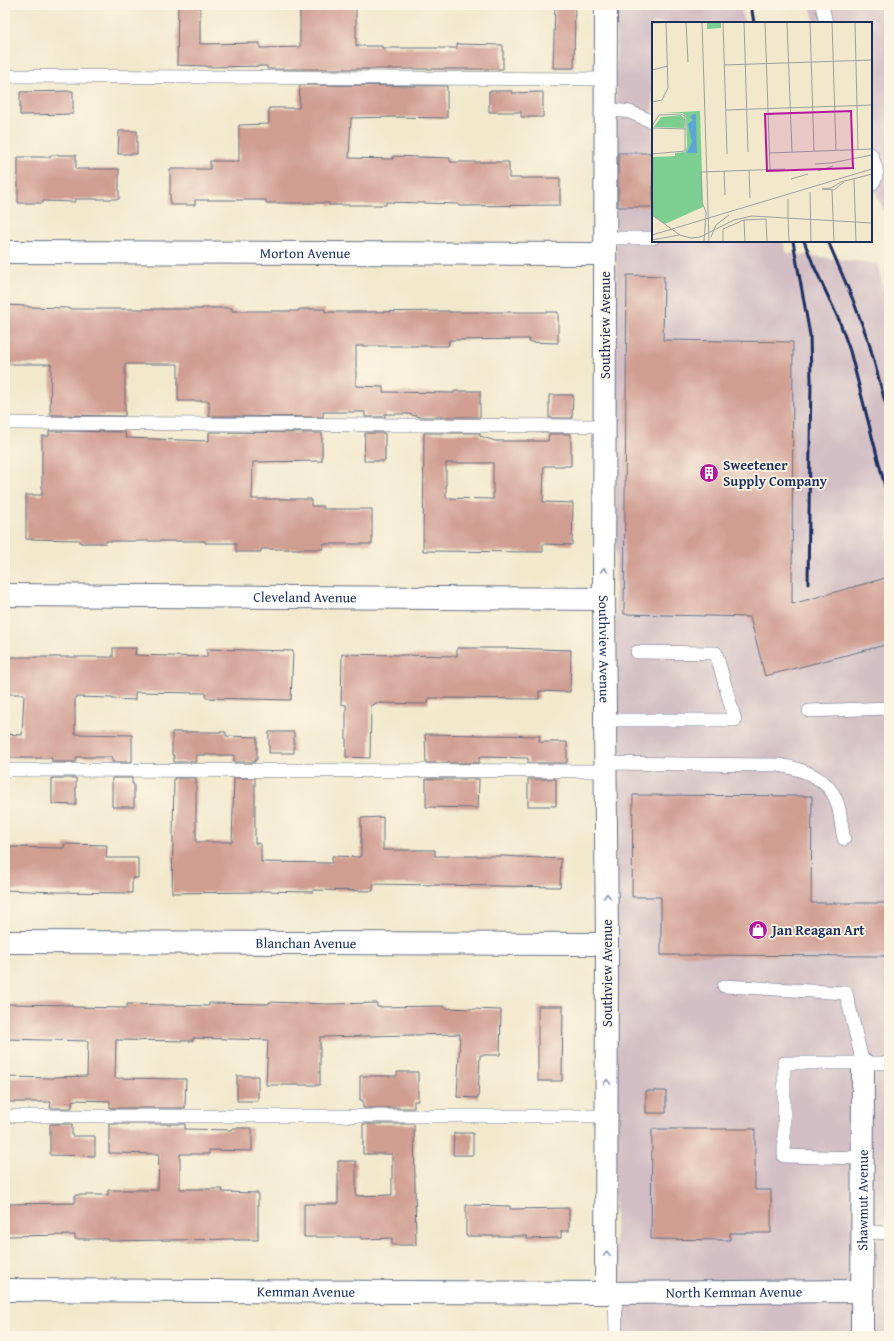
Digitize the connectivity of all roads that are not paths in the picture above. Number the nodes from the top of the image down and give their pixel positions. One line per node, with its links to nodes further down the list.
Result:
1 (606, 5): 5 (street, Southview Avenue)
2 (822, 5): 3 (lane)
3 (826, 22)
4 (5, 76): 5 (lane)
5 (606, 79): 6 (street, Southview Avenue)
6 (606, 109): 7 (lane); 11 (street, Southview Avenue)
7 (652, 122)
8 (872, 156): 9 (lane)
9 (872, 184)
10 (652, 238): 11 (lane)
11 (605, 246): 12 (street, Morton Avenue); 14 (street, Southview Avenue)
12 (5, 252)
13 (5, 423): 14 (lane)
14 (605, 426): 16 (street, Southview Avenue, one-way to 14)
15 (5, 595): 16 (street, Cleveland Avenue)
16 (604, 599): 20 (street, Southview Avenue)
17 (637, 652): 20 (lane)
18 (889, 708): 19 (lane)
19 (809, 711)
20 (605, 720): 21 (street, Southview Avenue)
21 (606, 767): 22 (lane); 23 (lane); 25 (street, Southview Avenue, one-way to 21)
22 (5, 770)
23 (844, 839)
24 (5, 942): 25 (street, Blanchan Avenue)
25 (607, 944): 30 (street, Southview Avenue, one-way to 25)
26 (724, 986): 28 (lane)
27 (889, 1063): 28 (lane)
28 (863, 1064): 31 (street, Shawmut Avenue); 31 (lane)
29 (5, 1116): 30 (lane)
30 (607, 1116): 36 (street, Southview Avenue, one-way to 30)
31 (862, 1158): 32 (street, Shawmut Avenue)
32 (862, 1232): 33 (lane); 35 (street, Shawmut Avenue)
33 (889, 1233)
34 (5, 1290): 36 (street, Kemman Avenue)
35 (862, 1291): 36 (street, North Kemman Avenue); 38 (street, Shawmut Avenue)
36 (611, 1293): 37 (lane)
37 (616, 1336)
38 (862, 1336)

